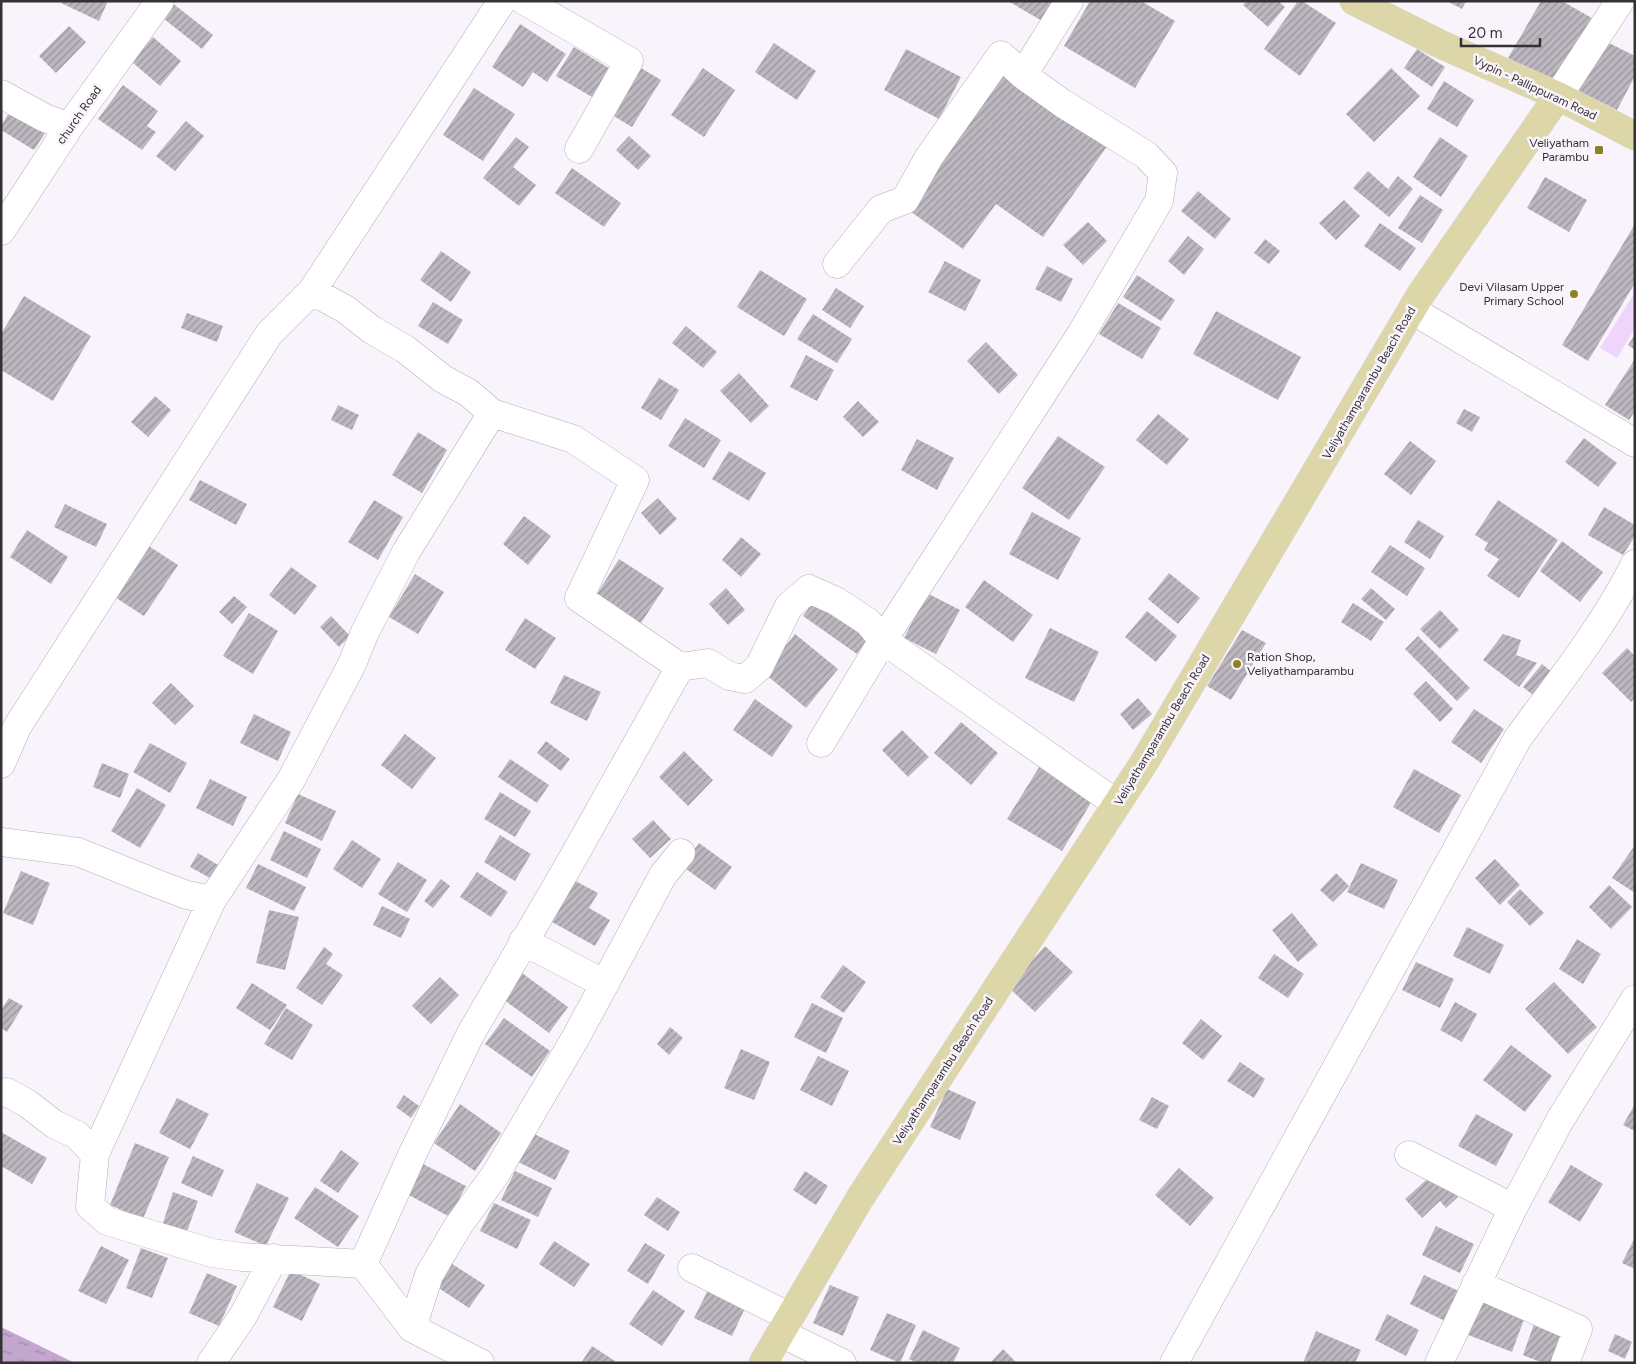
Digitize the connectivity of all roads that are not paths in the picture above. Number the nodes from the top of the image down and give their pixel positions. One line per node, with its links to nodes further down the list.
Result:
1 (160, 1): 10 (street, church Road)
2 (502, 1): 15 (street)
3 (524, 1): 12 (street)
4 (1069, 1): 7 (street)
5 (1354, 1): 9 (main road, Vypin - Pallippuram Road)
6 (1620, 1): 9 (street)
7 (1023, 75): 14 (street); 21 (street)
8 (1, 94): 10 (street)
9 (1558, 96): 11 (main road, Vypin - Pallippuram Road); 16 (main road, Veliyathamparambu Beach Road)
10 (70, 127): 13 (street, church Road)
11 (1635, 136)
12 (579, 149)
13 (1, 231)
14 (837, 264)
15 (312, 291): 17 (street); 24 (street)
16 (1412, 310): 18 (street); 25 (main road, Veliyathamparambu Beach Road)
17 (492, 413): 22 (street); 28 (street)
18 (1635, 443)
19 (1635, 564): 20 (street)
20 (1628, 596): 46 (street)
21 (883, 640): 22 (street); 23 (street); 25 (street)
22 (680, 667): 29 (street)
23 (821, 743)
24 (1, 764)
25 (1117, 804): 40 (main road, Veliyathamparambu Beach Road)
26 (1, 842): 28 (street)
27 (680, 853): 30 (street)
28 (212, 900): 33 (street)
29 (524, 941): 30 (street); 37 (street)
30 (605, 984): 41 (street)
31 (1634, 1000): 35 (street)
32 (1, 1093): 33 (street)
33 (94, 1154): 36 (street)
34 (1409, 1155): 35 (street)
35 (1513, 1208): 39 (street)
36 (274, 1258): 37 (street); 42 (street)
37 (363, 1264): 41 (street)
38 (692, 1268): 40 (street)
39 (1476, 1284): 47 (street); 48 (street)
40 (785, 1325): 44 (main road, Veliyathamparambu Beach Road); 45 (street)
41 (412, 1328): 43 (street)
42 (211, 1363)
43 (480, 1363)
44 (763, 1363)
45 (842, 1363)
46 (1174, 1363)
47 (1439, 1363)
48 (1565, 1363)

